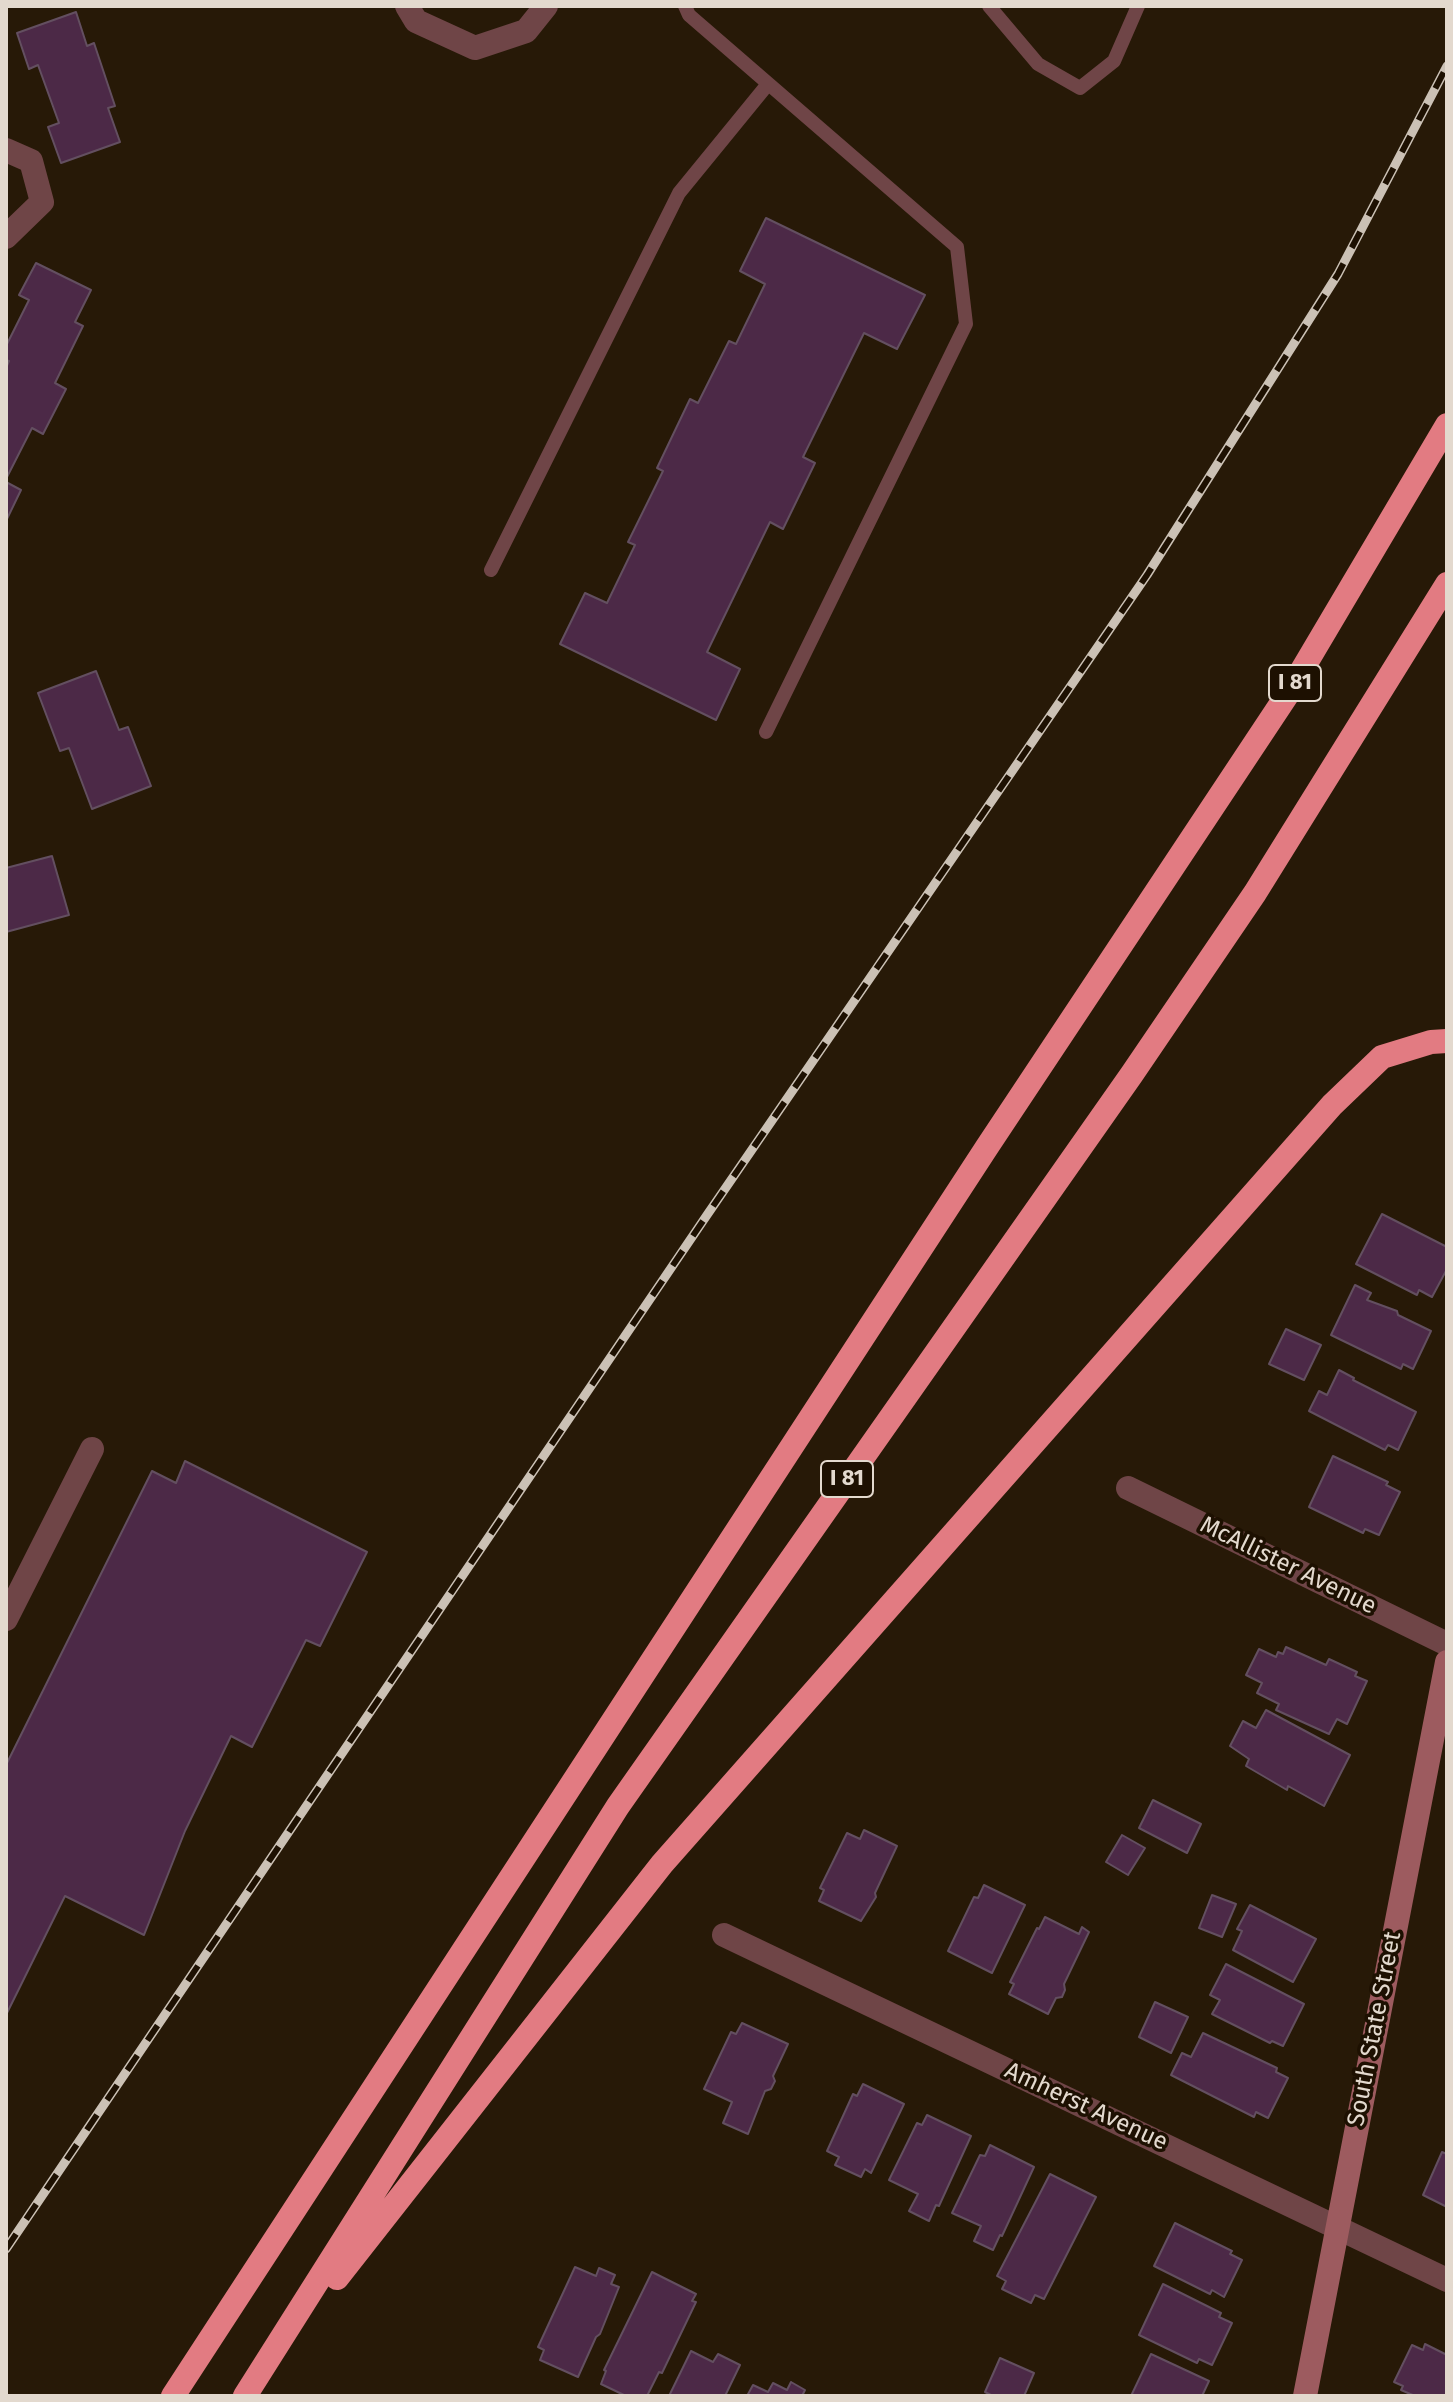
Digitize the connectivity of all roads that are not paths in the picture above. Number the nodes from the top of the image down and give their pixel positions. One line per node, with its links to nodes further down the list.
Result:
1 (407, 6): 2 (street)
2 (546, 6)
3 (685, 6): 6 (lane)
4 (989, 6): 5 (lane)
5 (1138, 6)
6 (768, 84): 10 (lane); 12 (lane)
7 (6, 150): 8 (street)
8 (6, 237)
9 (1447, 425): 23 (highway, I 81)
10 (491, 570)
11 (1447, 584): 22 (highway, I 81)
12 (766, 732)
13 (1447, 1041): 22 (highway)
14 (92, 1449): 16 (street)
15 (1128, 1488): 17 (street, McAllister Avenue)
16 (6, 1619)
17 (1447, 1644)
18 (1447, 1662): 20 (street, South State Street)
19 (724, 1935): 20 (street, Amherst Avenue)
20 (1337, 2227): 21 (street, Amherst Avenue); 24 (street, South State Street)
21 (1447, 2280)
22 (251, 2388)
23 (173, 2396)
24 (1305, 2396)

